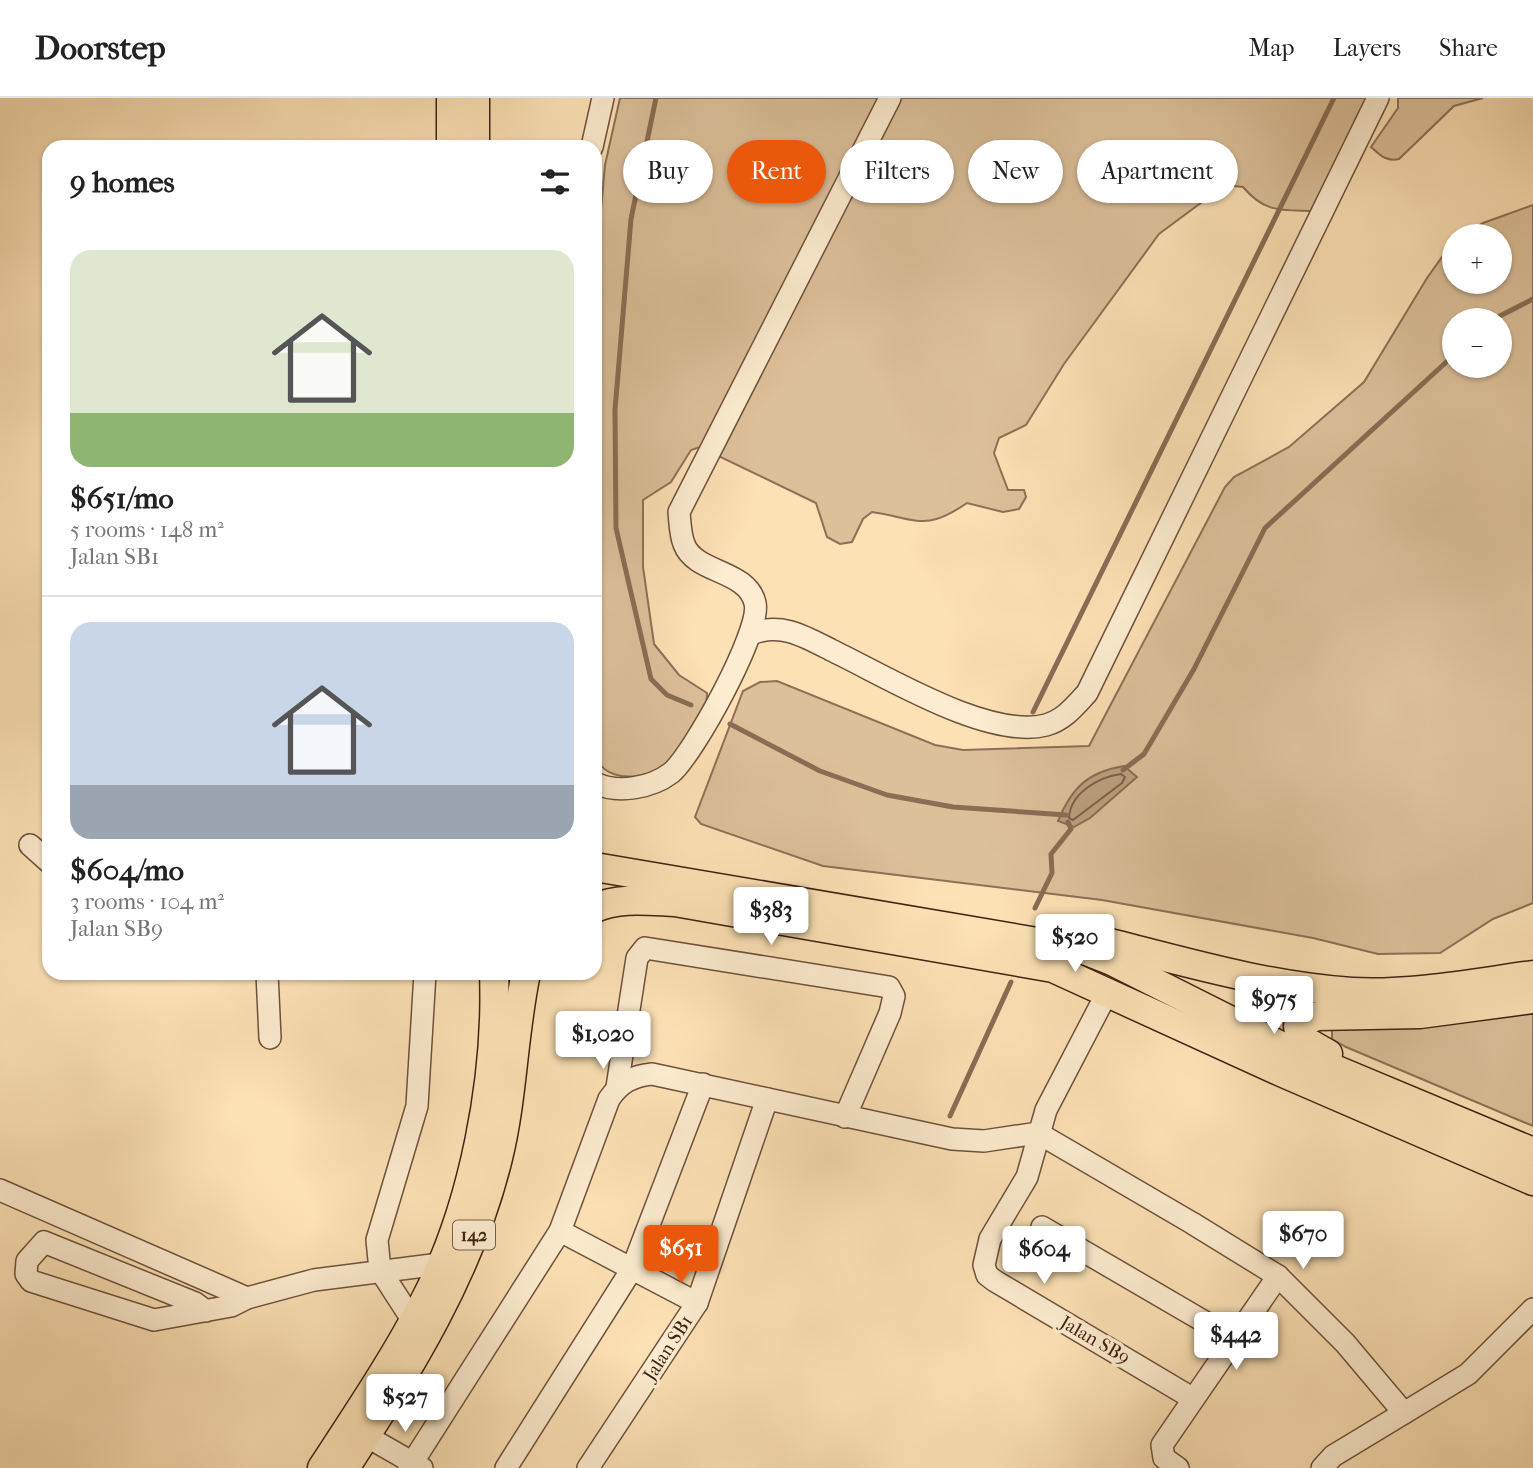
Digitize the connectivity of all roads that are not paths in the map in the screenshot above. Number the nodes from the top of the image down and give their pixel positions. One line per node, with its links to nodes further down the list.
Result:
1 (451, 98): 6 (main road)
2 (475, 98): 7 (main road)
3 (603, 98): 8 (street)
4 (890, 98): 9 (street)
5 (1378, 98): 9 (street)
6 (451, 140)
7 (475, 140)
8 (594, 140)
9 (751, 634): 10 (street)
10 (602, 785)
11 (30, 845): 12 (street)
12 (42, 856)
13 (602, 868): 15 (main road)
14 (602, 905): 21 (main road)
15 (851, 910): 16 (main road); 30 (main road)
16 (1533, 975)
17 (267, 980): 23 (street)
18 (425, 980): 37 (street)
19 (494, 980): 35 (main road, 142)
20 (525, 980): 47 (main road, 142)
21 (1108, 991): 28 (street); 31 (main road)
22 (1533, 999): 29 (main road)
23 (270, 1038)
24 (703, 1084): 25 (street); 26 (street); 36 (street)
25 (617, 1087): 27 (street); 34 (street)
26 (767, 1099): 27 (street); 40 (street, Jalan SB1)
27 (845, 1117): 28 (street)
28 (1038, 1133): 38 (street); 45 (street, Jalan SB9)
29 (1533, 1143)
30 (1533, 1152)
31 (1533, 1181)
32 (0, 1190): 39 (street)
33 (1042, 1227): 44 (street)
34 (560, 1231): 36 (street); 48 (street)
35 (440, 1264): 37 (street); 43 (main road, 142)
36 (632, 1269): 40 (street); 51 (street)
37 (380, 1270): 39 (street); 43 (street)
38 (1278, 1276): 44 (street); 46 (street)
39 (247, 1298): 42 (street)
40 (697, 1303): 52 (street, Jalan SB1)
41 (1533, 1309): 46 (street)
42 (206, 1311): 42 (street)
43 (413, 1321): 49 (main road, 142)
44 (1234, 1339): 45 (street)
45 (1192, 1398): 53 (street)
46 (1404, 1413): 54 (street)
47 (366, 1436): 48 (street); 50 (main road, 142)
48 (414, 1466)
49 (322, 1468)
50 (345, 1468)
51 (506, 1468)
52 (588, 1468)
53 (1178, 1468)
54 (1322, 1468)

